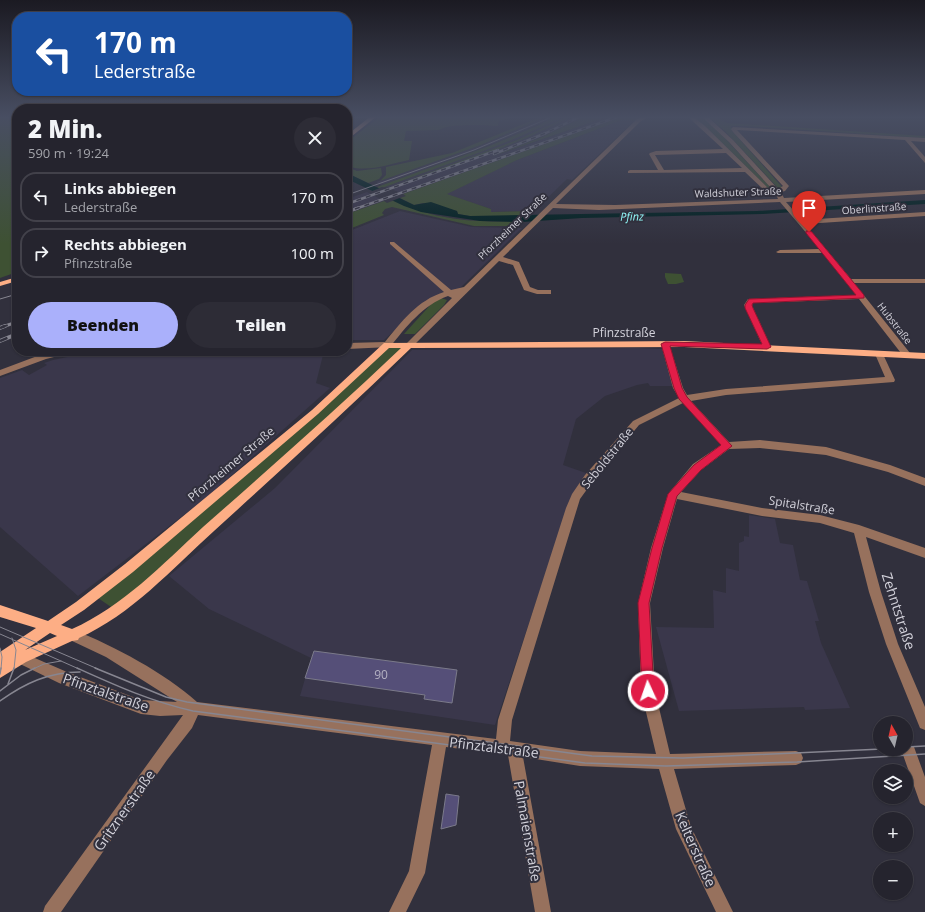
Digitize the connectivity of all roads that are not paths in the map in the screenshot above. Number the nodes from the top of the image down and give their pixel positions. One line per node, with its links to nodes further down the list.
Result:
1 (600, 159): 12 (street, Pforzheimer Straße)
2 (655, 159): 8 (street)
3 (735, 159): 6 (street)
4 (747, 159): 9 (street, Hubstraße)
5 (761, 159): 9 (street)
6 (746, 170): 8 (street); 9 (street)
7 (630, 172): 8 (street)
8 (662, 172)
9 (777, 191): 11 (street, Hubstraße)
10 (925, 192): 11 (street, Waldshuter Straße)
11 (783, 201): 12 (street, Waldshuter Straße); 14 (street, Hubstraße)
12 (552, 206): 18 (street, Pforzheimer Straße)
13 (925, 214): 14 (street, Oberlinstraße)
14 (801, 222): 16 (street, Hubstraße)
15 (392, 243): 25 (street)
16 (825, 251): 17 (street); 21 (street, Hubstraße)
17 (780, 252)
18 (499, 258): 23 (street, Pforzheimer Straße); 24 (street)
19 (12, 279): 22 (main road)
20 (925, 280): 21 (street)
21 (849, 281): 26 (street, Hubstraße)
22 (0, 283)
23 (465, 289): 25 (street, Pforzheimer Straße); 27 (street, Pforzheimer Straße)
24 (548, 292)
25 (448, 293): 27 (street); 29 (street, Pforzheimer Straße)
26 (861, 297): 32 (street); 34 (street, Hubstraße)
27 (457, 298): 30 (street, Pforzheimer Straße)
28 (665, 344): 30 (main road, Pfinzstraße); 32 (main road, Pfinzstraße); 38 (street)
29 (386, 345): 30 (main road, Pfinzstraße); 31 (street, Pfinzstraße); 45 (main road, Pforzheimer Straße)
30 (409, 345): 46 (main road, Pforzheimer Straße)
31 (352, 346)
32 (767, 347): 33 (main road, Pfinzstraße)
33 (879, 354): 34 (main road, Pfinzstraße); 38 (street, Seboldstraße)
34 (907, 355): 36 (main road, Pfinzstraße)
35 (47, 356): 37 (street)
36 (925, 356)
37 (0, 373)
38 (684, 399): 39 (street); 53 (street, Seboldstraße)
39 (727, 446): 40 (street); 41 (street)
40 (925, 482)
41 (673, 494): 42 (street, Spitalstraße); 56 (street, Kelterstraße)
42 (859, 530): 43 (street, Spitalstraße); 51 (street, Zehntstraße)
43 (925, 553)
44 (0, 611): 45 (main road)
45 (50, 626): 46 (main road); 47 (main road, Pforzheimer Straße)
46 (74, 636): 48 (main road, Pforzheimer Straße); 50 (street)
47 (2, 655): 48 (main road)
48 (21, 658): 49 (main road, Pforzheimer Straße); 50 (street, Pfinztalstraße)
49 (0, 672)
50 (194, 708): 52 (street, Pfinztalstraße); 58 (street, Gritznerstraße)
51 (925, 722)
52 (440, 740): 53 (street, Pfinztalstraße); 59 (street)
53 (508, 748): 56 (street, Pfinztalstraße); 60 (street, Palmaienstraße)
54 (910, 756): 57 (street)
55 (796, 758): 56 (street, Pfinztalstraße)
56 (665, 762): 61 (street, Kelterstraße)
57 (925, 798)
58 (51, 912)
59 (397, 912)
60 (543, 912)
61 (725, 912)

